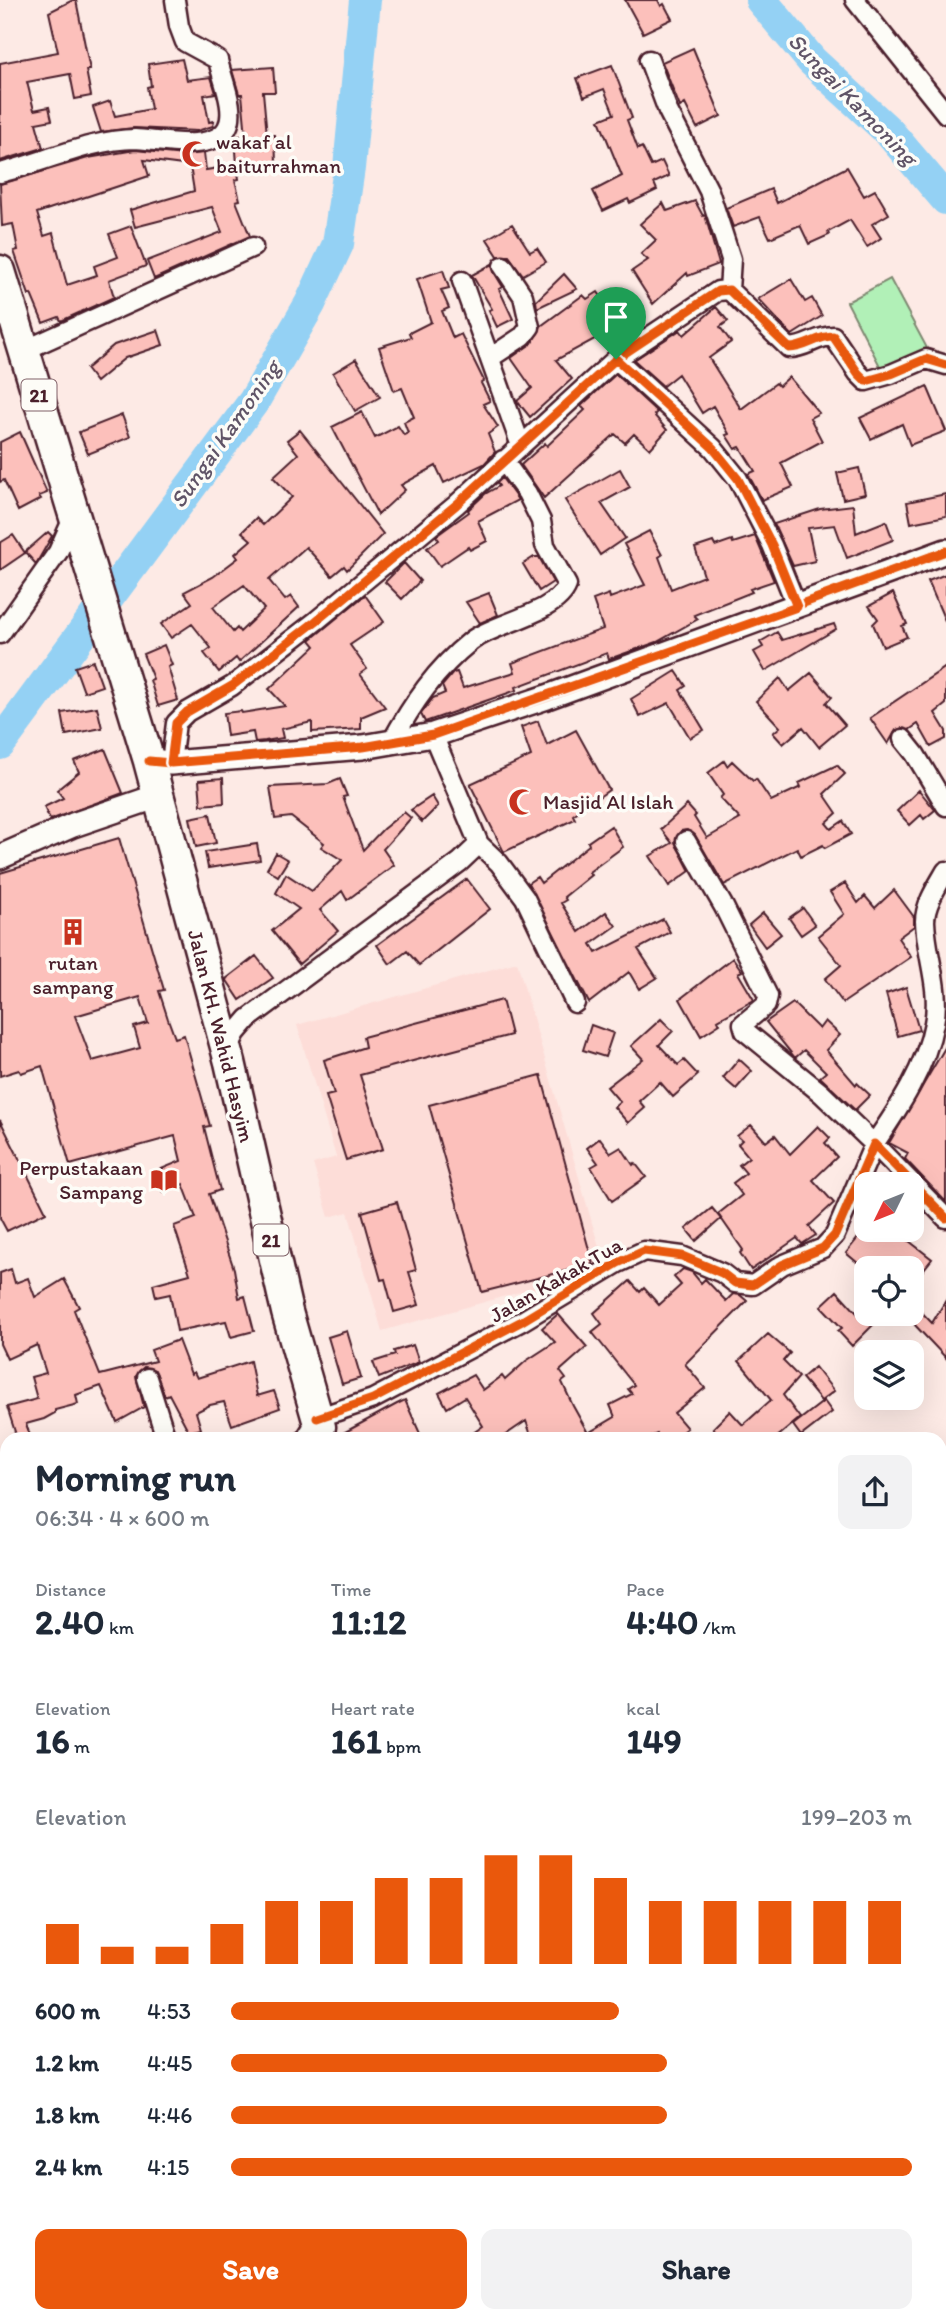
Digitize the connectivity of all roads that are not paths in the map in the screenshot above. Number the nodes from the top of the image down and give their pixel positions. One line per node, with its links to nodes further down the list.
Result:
1 (175, 0): 5 (street)
2 (855, 0): 4 (street)
3 (649, 60): 10 (street)
4 (946, 114)
5 (0, 173)
6 (253, 247): 11 (street)
7 (503, 266): 12 (street)
8 (0, 271): 11 (highway, 21)
9 (462, 281): 12 (street)
10 (729, 290): 13 (street); 14 (street)
11 (24, 350): 17 (highway, 21)
12 (490, 358): 15 (street)
13 (616, 359): 15 (street); 19 (street)
14 (946, 365)
15 (521, 446): 16 (street)
16 (503, 460): 23 (street); 24 (street)
17 (76, 516): 20 (street); 24 (highway, Jalan KH. Wahid Hasyim / 21)
18 (946, 551): 19 (street)
19 (797, 607): 21 (street)
20 (0, 635)
21 (433, 735): 23 (street); 28 (street)
22 (903, 739): 26 (street)
23 (391, 743): 24 (street)
24 (160, 762): 25 (highway, Jalan KH. Wahid Hasyim / 21)
25 (158, 796): 29 (street); 31 (highway, Jalan KH. Wahid Hasyim / 21)
26 (946, 806)
27 (686, 841): 35 (street)
28 (479, 844): 32 (street); 33 (street)
29 (0, 857)
30 (946, 871): 35 (street)
31 (213, 1002): 33 (street); 34 (highway, Jalan KH. Wahid Hasyim / 21)
32 (575, 1003)
33 (248, 1019): 34 (street)
34 (227, 1051): 38 (highway, Jalan KH. Wahid Hasyim / 21)
35 (874, 1144): 36 (street); 38 (street, Jalan Kakak Tua)
36 (946, 1218)
37 (147, 1378): 39 (street)
38 (321, 1431)
39 (164, 1432)

